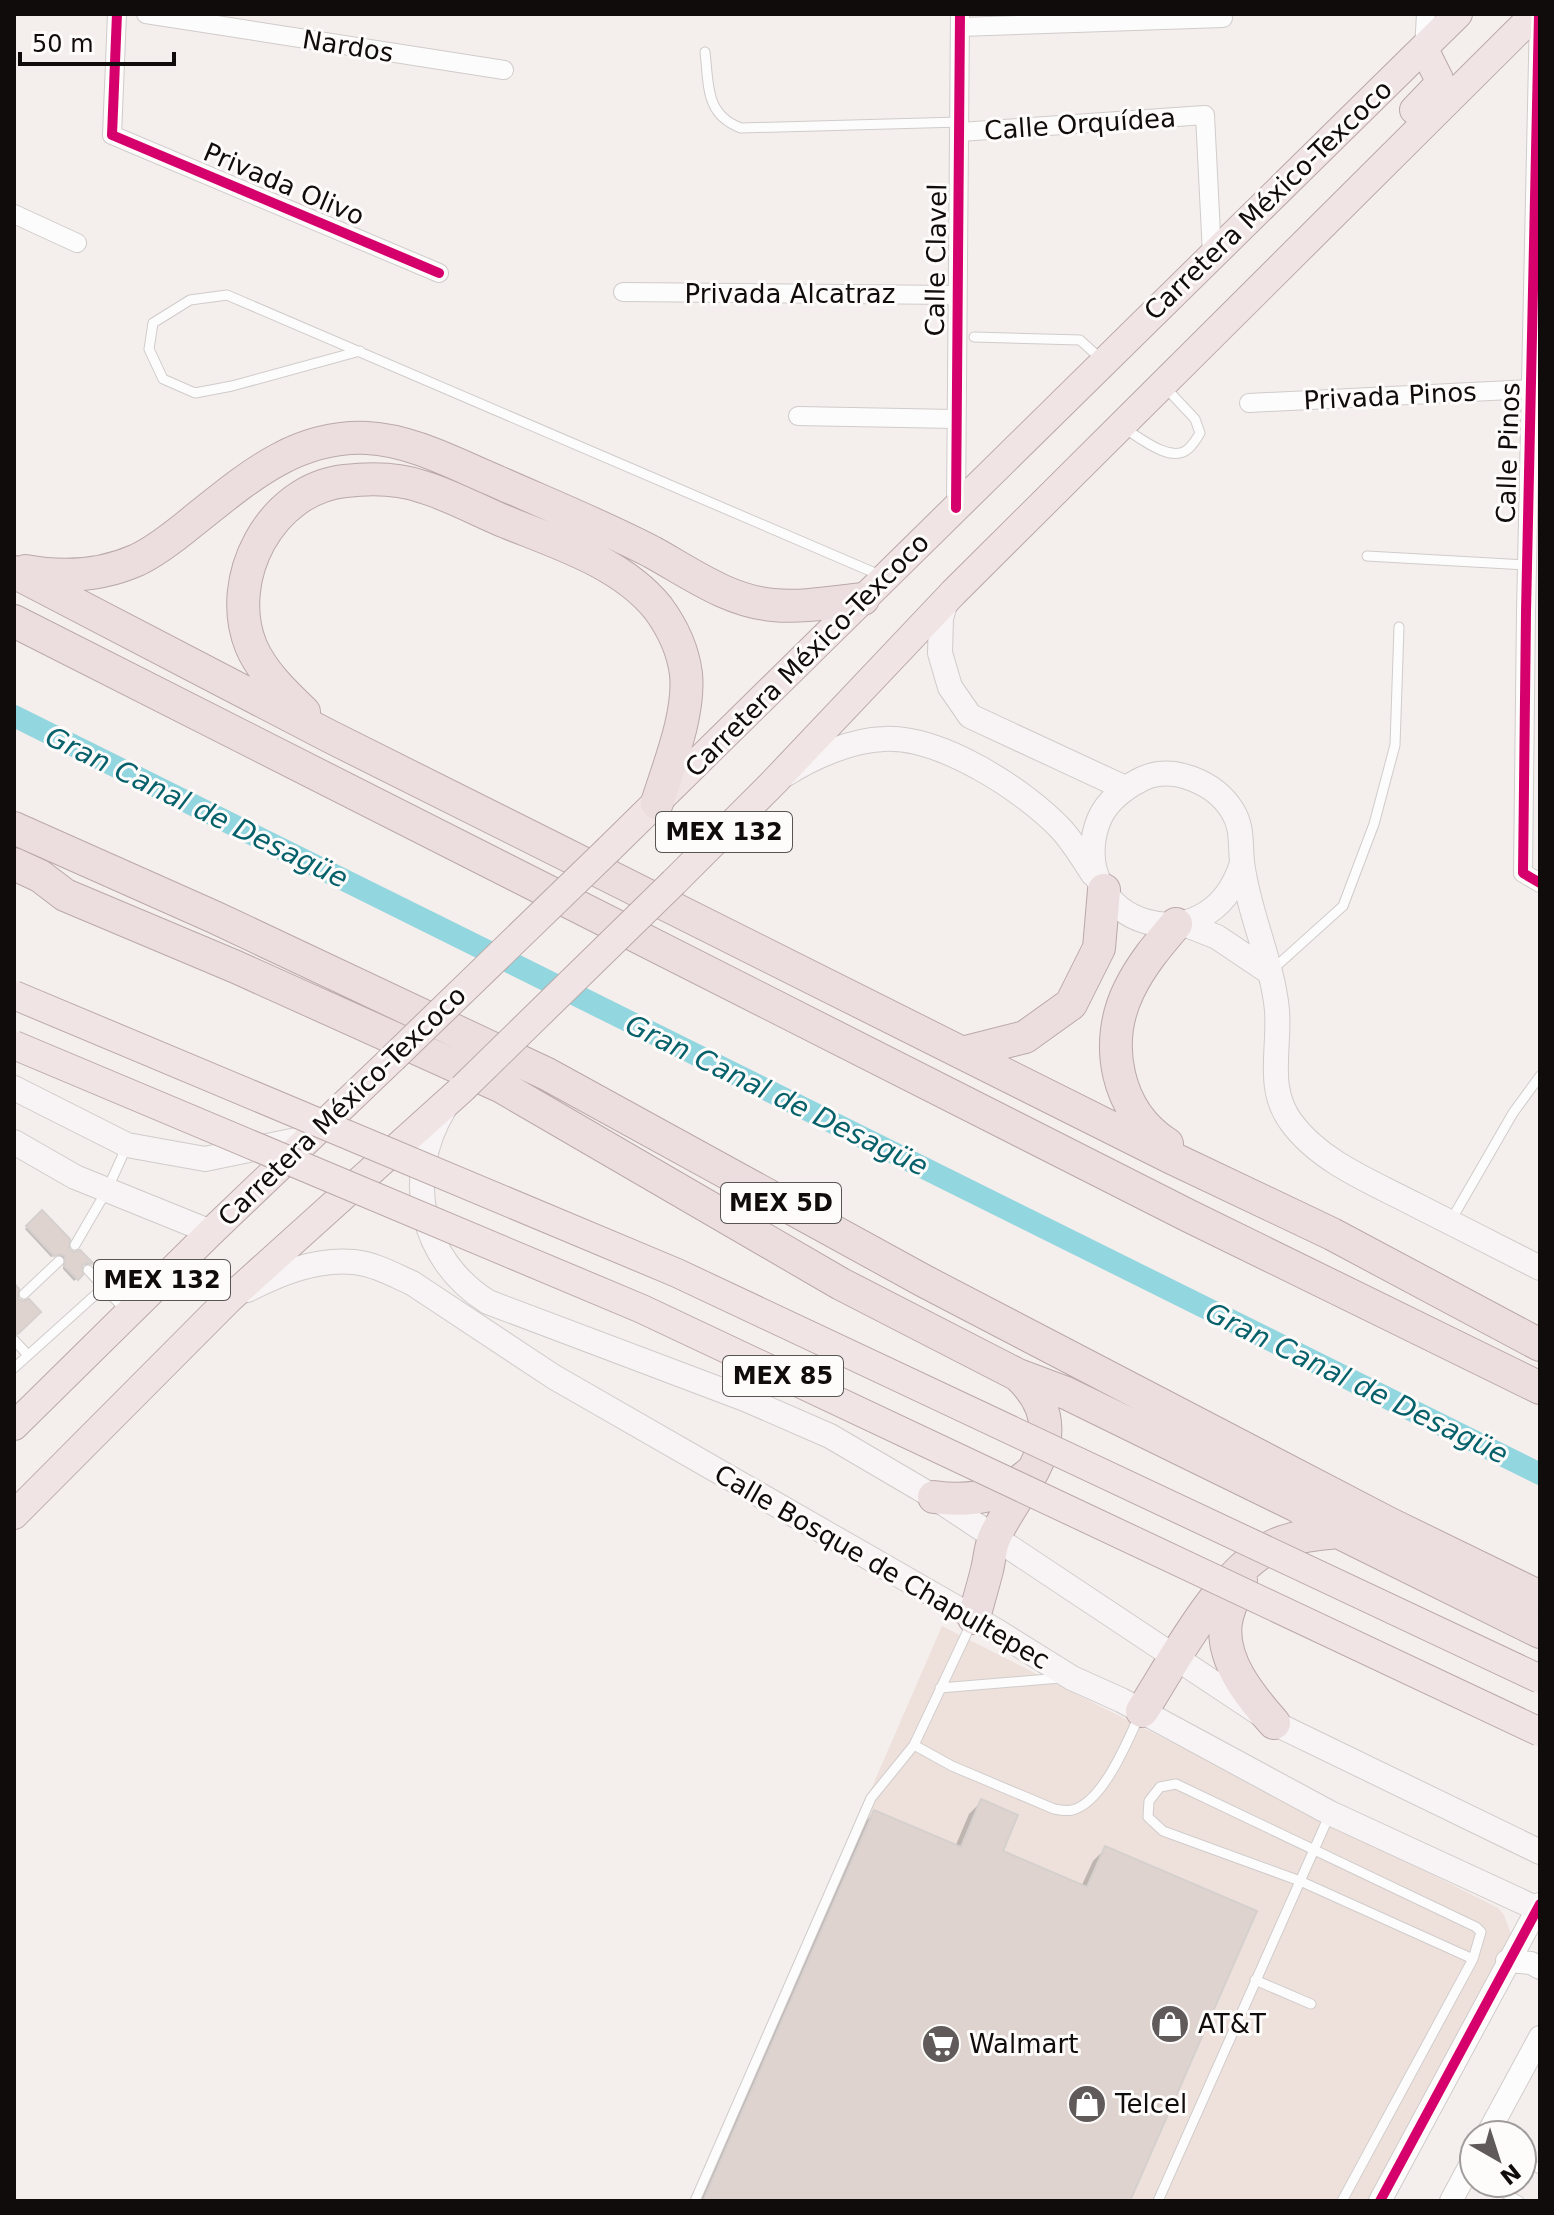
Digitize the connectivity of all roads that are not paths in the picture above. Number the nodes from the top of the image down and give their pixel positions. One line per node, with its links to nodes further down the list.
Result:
1 (117, 14): 16 (street, Privada Olivo)
2 (146, 14): 9 (street, Nardos)
3 (1458, 14): 7 (highway, Carretera México-Texcoco)
4 (1537, 14): 10 (highway, Carretera México-Texcoco); 21 (street, Calle Pinos)
5 (1223, 18): 6 (street)
6 (960, 21): 11 (street, Calle Clavel)
7 (1427, 35): 10 (highway); 13 (highway); 15 (highway, Carretera México-Texcoco)
8 (705, 52): 11 (lane)
9 (504, 70)
10 (1473, 76): 13 (highway, Carretera México-Texcoco)
11 (960, 127): 15 (street, Calle Orquídea); 18 (street, Calle Clavel)
12 (14, 214): 14 (street)
13 (1325, 221): 23 (highway, Carretera México-Texcoco)
14 (77, 243)
15 (1212, 254): 22 (highway, Carretera México-Texcoco)
16 (439, 273)
17 (623, 292): 18 (street, Privada Alcatraz)
18 (957, 295): 27 (street, Calle Clavel)
19 (974, 337): 22 (lane)
20 (360, 351): 20 (lane); 33 (lane)
21 (1536, 353): 24 (street, Calle Pinos)
22 (1103, 361): 29 (highway, Carretera México-Texcoco)
23 (1163, 384): 28 (highway, Carretera México-Texcoco); 28 (lane)
24 (1532, 389): 25 (street, Privada Pinos); 31 (street, Calle Pinos)
25 (1249, 403)
26 (798, 416): 27 (street)
27 (955, 419): 29 (street, Calle Clavel)
28 (1121, 426): 34 (highway, Carretera México-Texcoco)
29 (956, 508): 33 (highway, Carretera México-Texcoco)
30 (1367, 556): 31 (lane)
31 (1527, 565): 35 (street, Calle Pinos)
32 (14, 570): 33 (highway); 39 (highway)
33 (874, 588): 42 (highway, Carretera México-Texcoco)
34 (946, 601): 40 (highway, Carretera México-Texcoco); 41 (main road)
35 (1533, 610): 38 (street, Calle Pinos)
36 (14, 621): 78 (highway)
37 (1399, 627): 51 (lane)
38 (1532, 691): 46 (street, Calle Pinos)
39 (329, 736): 42 (highway); 54 (highway)
40 (774, 782): 48 (main road); 57 (highway, Carretera México-Texcoco / MEX 132, bridge)
41 (1125, 788): 44 (main road); 48 (main road)
42 (657, 803): 58 (highway, Carretera México-Texcoco / MEX 132, bridge)
43 (14, 828): 86 (highway, MEX 5D)
44 (1242, 863): 50 (main road); 51 (main road)
45 (14, 864): 49 (highway)
46 (1540, 883)
47 (14, 884): 49 (highway)
48 (1103, 888): 50 (main road); 54 (highway)
49 (65, 895): 77 (highway)
50 (1180, 924): 51 (main road); 61 (highway)
51 (1269, 972): 63 (main road)
52 (14, 995): 91 (highway, MEX 85, bridge)
53 (14, 1045): 95 (highway, MEX 85, bridge)
54 (962, 1053): 61 (highway)
55 (1540, 1076): 63 (lane)
56 (14, 1088): 60 (main road)
57 (455, 1096): 71 (highway, Carretera México-Texcoco / MEX 132); 81 (main road)
58 (311, 1137): 60 (main road); 64 (highway, Carretera México-Texcoco / MEX 132)
59 (14, 1142): 62 (main road)
60 (127, 1145): 62 (lane)
61 (1231, 1183): 74 (highway)
62 (107, 1190): 64 (main road); 65 (lane)
63 (1450, 1222): 67 (main road)
64 (211, 1232): 72 (highway, Carretera México-Texcoco / MEX 132)
65 (75, 1245)
66 (59, 1261): 70 (lane)
67 (1540, 1268)
68 (88, 1270): 69 (lane)
69 (104, 1287): 72 (lane); 75 (lane)
70 (24, 1294)
71 (230, 1298): 82 (highway, Carretera México-Texcoco / MEX 132); 87 (main road, Calle Bosque de Chapultepec)
72 (128, 1313): 79 (highway, Carretera México-Texcoco / MEX 132)
73 (14, 1340): 75 (lane)
74 (1540, 1345)
75 (28, 1355): 76 (lane)
76 (14, 1368)
77 (1018, 1375): 80 (highway); 83 (highway)
78 (1540, 1388)
79 (14, 1426)
80 (1037, 1466): 81 (highway); 84 (highway)
81 (934, 1497): 84 (main road)
82 (14, 1515)
83 (1338, 1532): 85 (highway); 88 (highway)
84 (994, 1537): 87 (highway); 89 (main road)
85 (1247, 1562): 89 (highway); 94 (highway)
86 (1540, 1597)
87 (974, 1618): 90 (main road, Calle Bosque de Chapultepec); 92 (lane)
88 (1540, 1632)
89 (1177, 1657): 93 (highway); 94 (main road)
90 (1072, 1678): 92 (lane); 93 (main road, Calle Bosque de Chapultepec)
91 (1540, 1679)
92 (940, 1688): 96 (lane)
93 (1142, 1711): 96 (lane); 97 (main road, Calle Bosque de Chapultepec)
94 (1274, 1723): 99 (main road)
95 (1540, 1732)
96 (914, 1745): 109 (lane)
97 (1330, 1813): 98 (lane); 101 (main road, Calle Bosque de Chapultepec)
98 (1314, 1849): 100 (lane); 100 (lane); 102 (lane)
99 (1540, 1852)
100 (1300, 1881): 102 (lane); 105 (lane)
101 (1539, 1907): 103 (street)
102 (1473, 1959): 111 (lane)
103 (1507, 1961): 104 (street); 112 (street)
104 (1540, 1968)
105 (1255, 1980): 106 (lane); 110 (lane)
106 (1311, 2004)
107 (1540, 2037): 108 (street)
108 (1496, 2119)
109 (695, 2201)
110 (1158, 2201)
111 (1342, 2201)
112 (1380, 2201)

